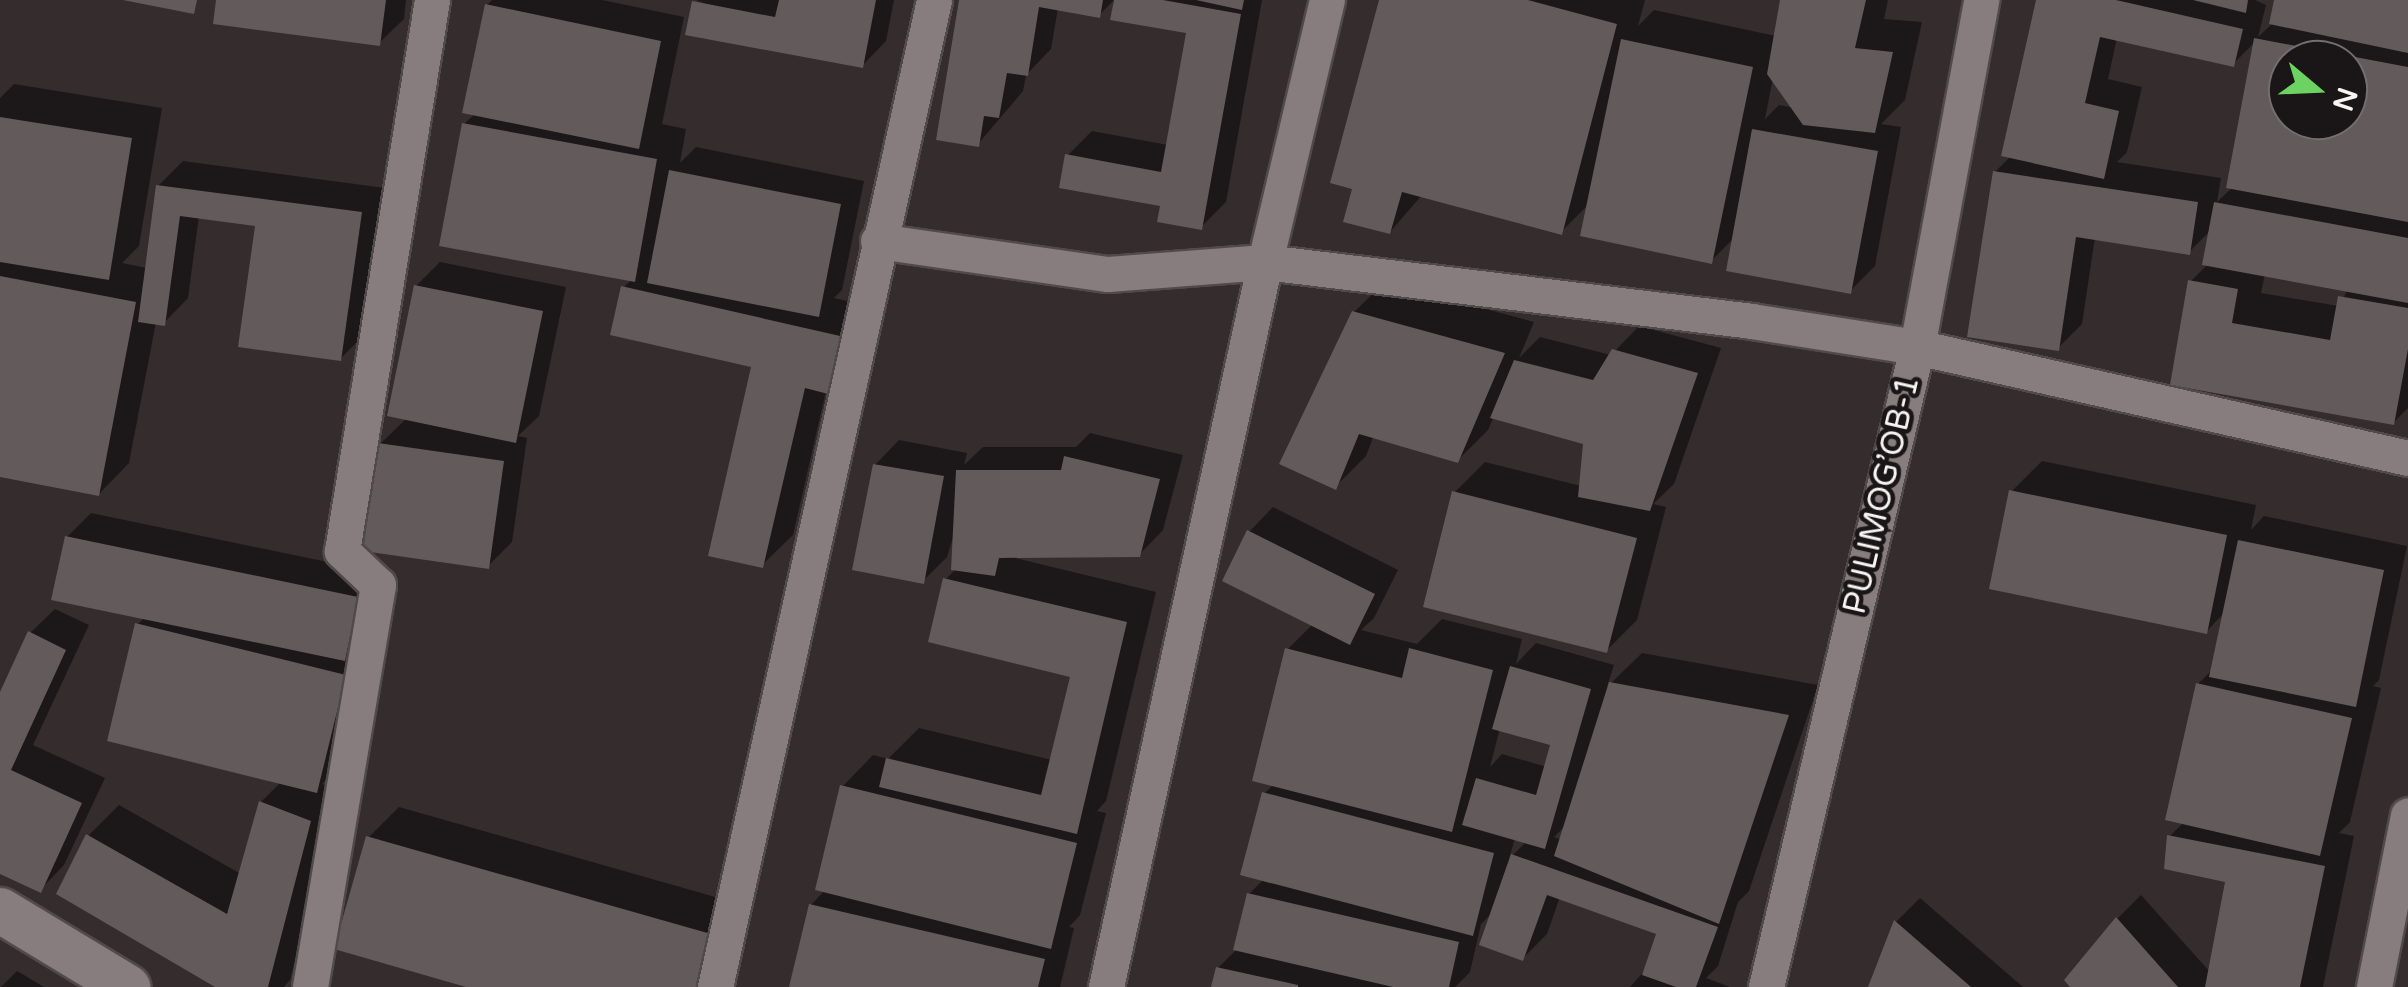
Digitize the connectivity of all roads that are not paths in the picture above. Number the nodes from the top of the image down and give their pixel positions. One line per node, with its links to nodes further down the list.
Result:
1 (432, 0): 12 (street)
2 (934, 0): 5 (street)
3 (1327, 0): 6 (street)
4 (1981, 0): 7 (street, PULIMOG’OB-1)
5 (878, 241): 6 (street); 13 (street)
6 (1264, 262): 7 (street); 14 (street)
7 (1918, 347): 8 (street); 15 (street, PULIMOG’OB-1)
8 (2408, 458)
9 (2408, 815): 16 (street)
10 (0, 910): 11 (street)
11 (127, 987)
12 (310, 987)
13 (715, 987)
14 (1106, 987)
15 (1766, 987)
16 (2374, 987)

